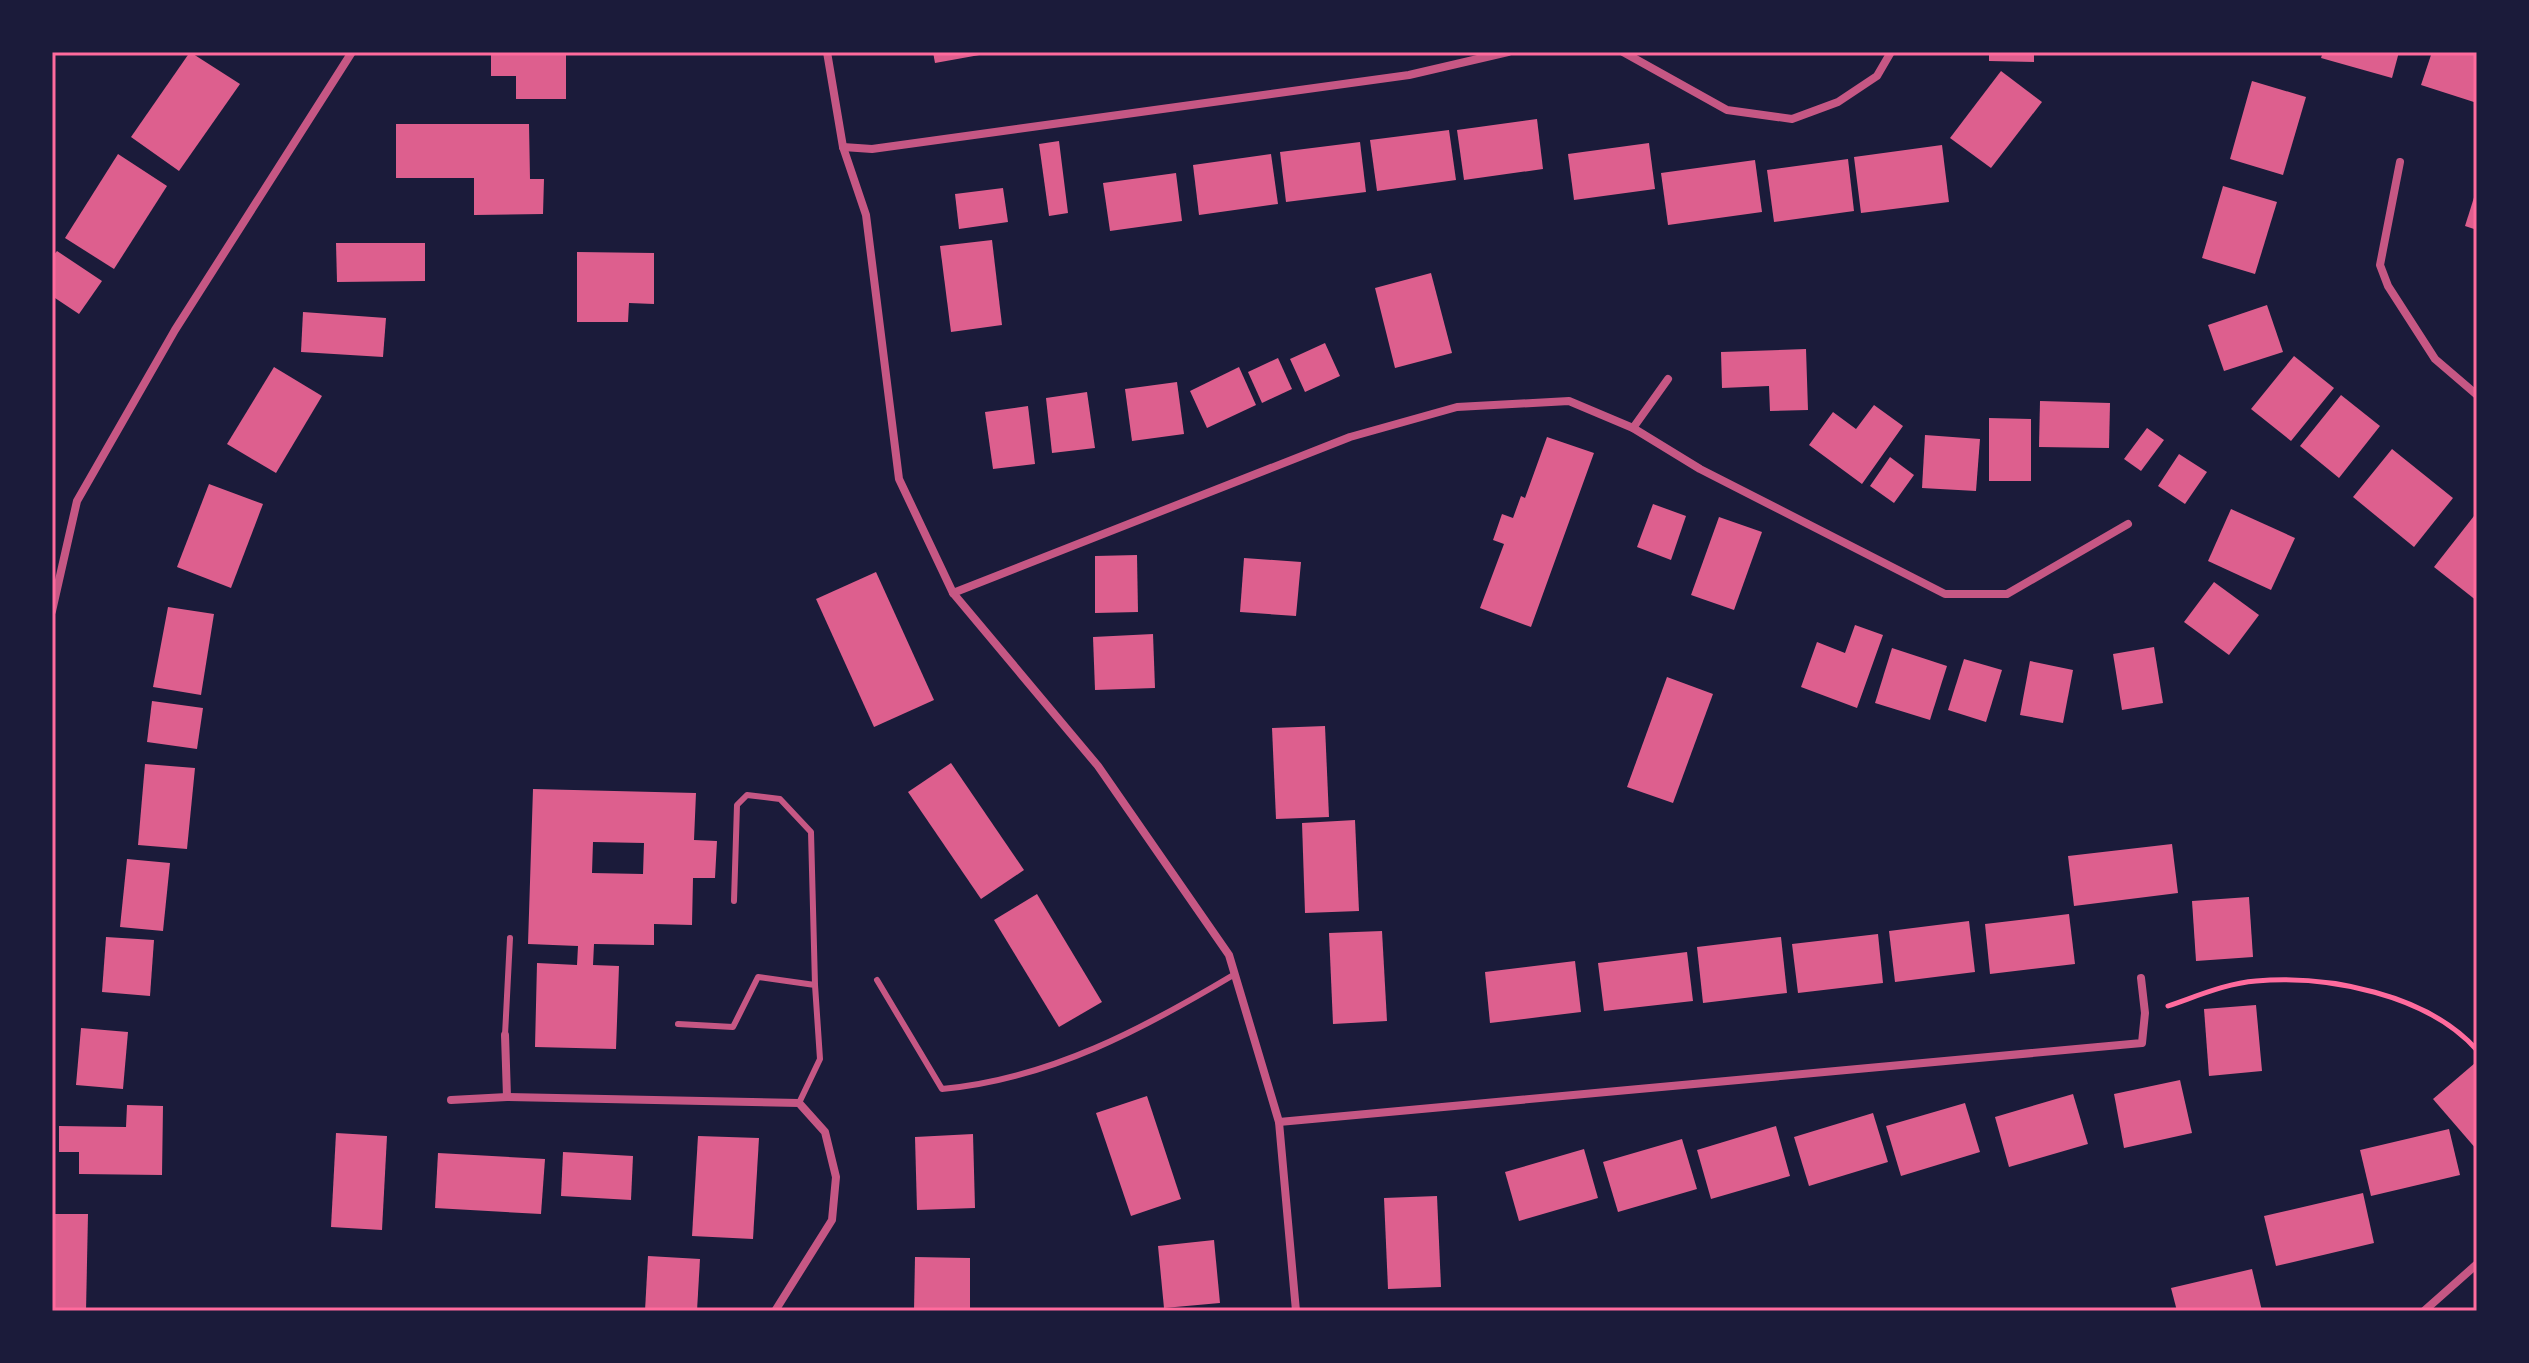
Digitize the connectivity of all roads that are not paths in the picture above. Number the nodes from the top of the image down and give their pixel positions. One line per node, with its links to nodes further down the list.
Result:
1 (352, 52): 13 (street)
2 (827, 52): 6 (street)
3 (1508, 52): 6 (street)
4 (1623, 52): 5 (street)
5 (1891, 52)
6 (843, 147): 12 (street)
7 (2400, 162): 9 (street)
8 (1668, 379): 10 (street)
9 (2477, 395)
10 (1633, 428): 11 (street); 12 (street)
11 (2128, 524)
12 (953, 593): 16 (street)
13 (52, 611)
14 (734, 901): 19 (lane)
15 (510, 938): 21 (lane)
16 (1235, 974): 18 (lane); 25 (street)
17 (2141, 978): 25 (street)
18 (877, 980)
19 (815, 985): 20 (lane); 24 (lane)
20 (678, 1024)
21 (505, 1035): 22 (street)
22 (507, 1097): 23 (street); 24 (street)
23 (451, 1100)
24 (799, 1103): 27 (street)
25 (1279, 1122): 28 (street)
26 (2477, 1264): 29 (street)
27 (775, 1311)
28 (1296, 1311)
29 (2424, 1311)

